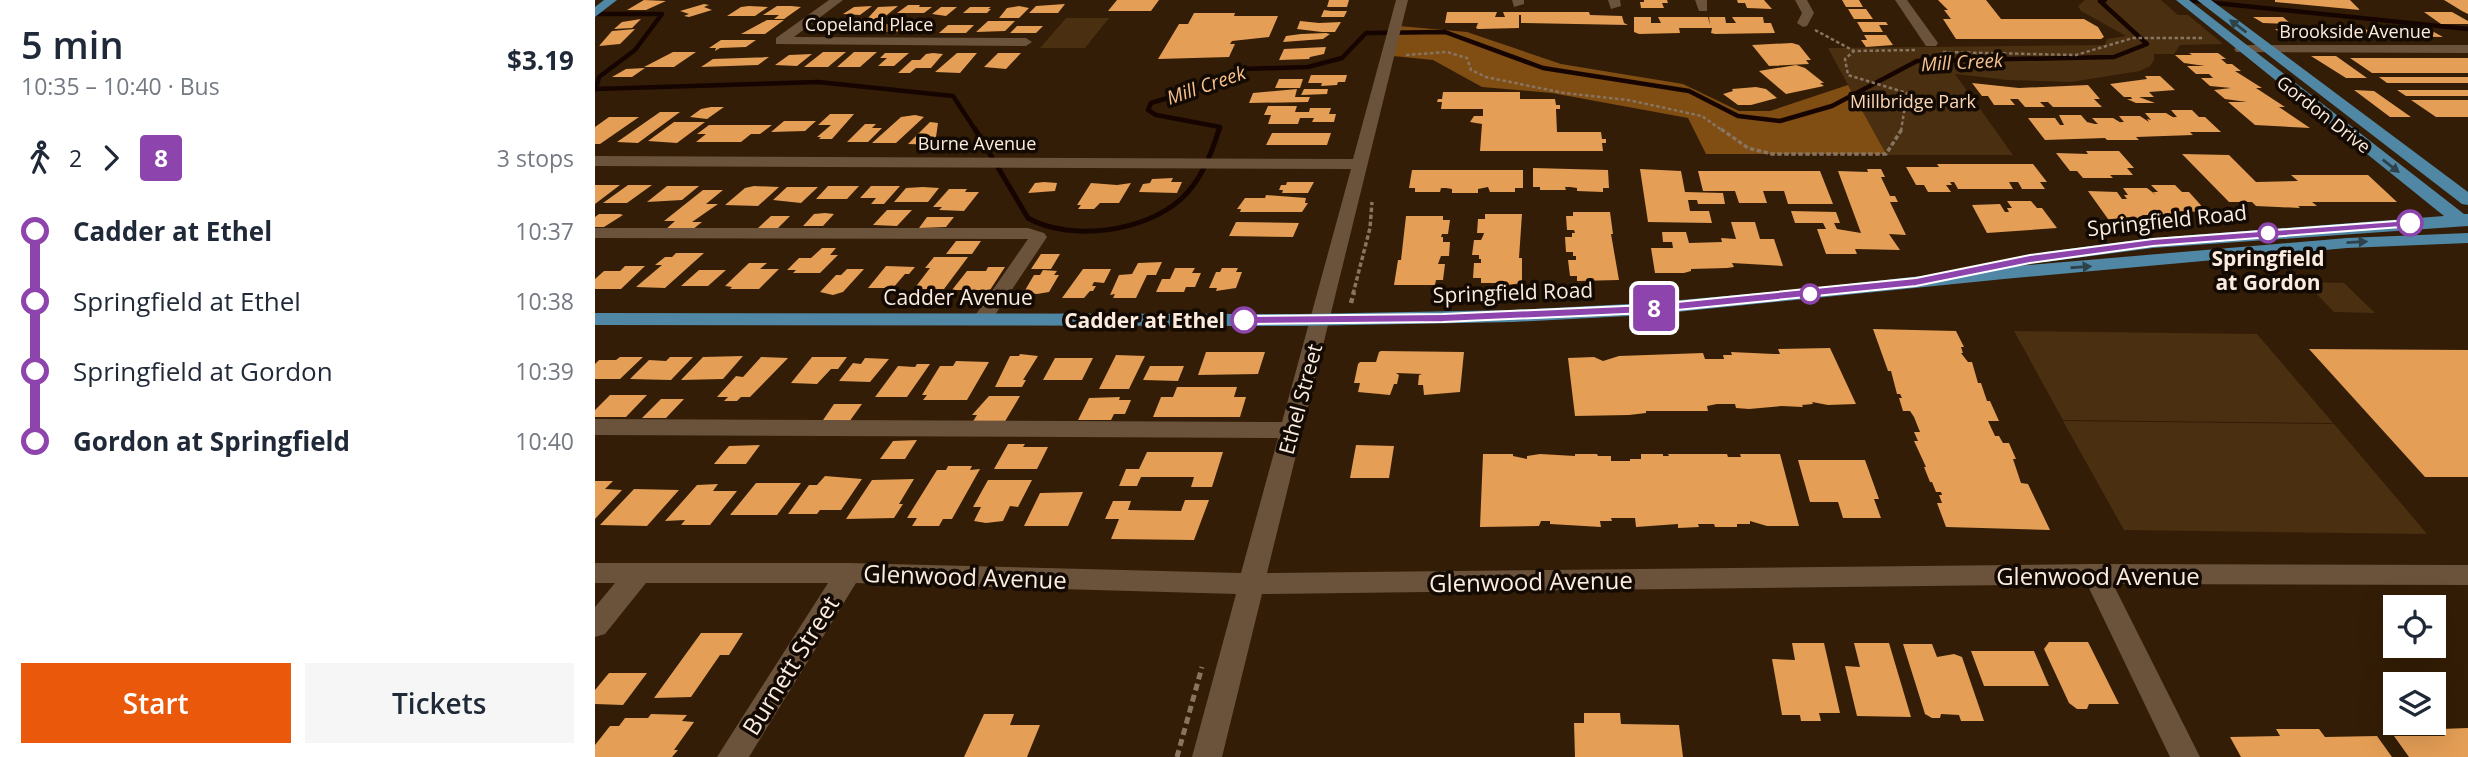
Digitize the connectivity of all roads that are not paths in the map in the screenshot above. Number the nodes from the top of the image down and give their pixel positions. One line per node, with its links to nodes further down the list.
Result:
1 (611, 0): 8 (main road)
2 (837, 0): 10 (street, Copeland Place)
3 (1402, 0): 16 (street, Ethel Street)
4 (1801, 0): 9 (street)
5 (1901, 0): 11 (street)
6 (2184, 2): 12 (main road, Gordon Drive)
7 (2206, 2): 13 (main road, Gordon Drive, one-way to 7)
8 (597, 11)
9 (1803, 23)
10 (1026, 42)
11 (1930, 48)
12 (2241, 49): 13 (street, Brookside Avenue); 18 (main road, Gordon Drive, one-way to 18)
13 (2267, 49): 14 (street, Brookside Avenue); 17 (main road, Gordon Drive)
14 (2468, 49)
15 (595, 161): 16 (street, Burne Avenue)
16 (1359, 164): 23 (street, Ethel Street)
17 (2468, 200)
18 (2465, 221): 21 (main road, Springfield Road)
19 (595, 233): 24 (street)
20 (2468, 238): 21 (main road, Springfield Road, one-way to 20)
21 (1916, 282): 23 (main road, Springfield Road)
22 (595, 319): 24 (main road, Cadder Avenue)
23 (1321, 319): 24 (main road, Cadder Avenue); 26 (street, Ethel Street)
24 (982, 320)
25 (595, 427): 26 (street)
26 (1292, 430): 32 (street, Ethel Street)
27 (595, 573): 28 (street, Glenwood Avenue)
28 (639, 573): 29 (street, Glenwood Avenue); 33 (street)
29 (849, 573): 32 (street, Glenwood Avenue); 34 (street, Burnett Street)
30 (2095, 574): 31 (street, Glenwood Avenue); 32 (street, Glenwood Avenue); 36 (street)
31 (2468, 575)
32 (1252, 584): 35 (street, Ethel Street)
33 (595, 626)
34 (732, 757)
35 (1207, 757)
36 (2185, 757)

